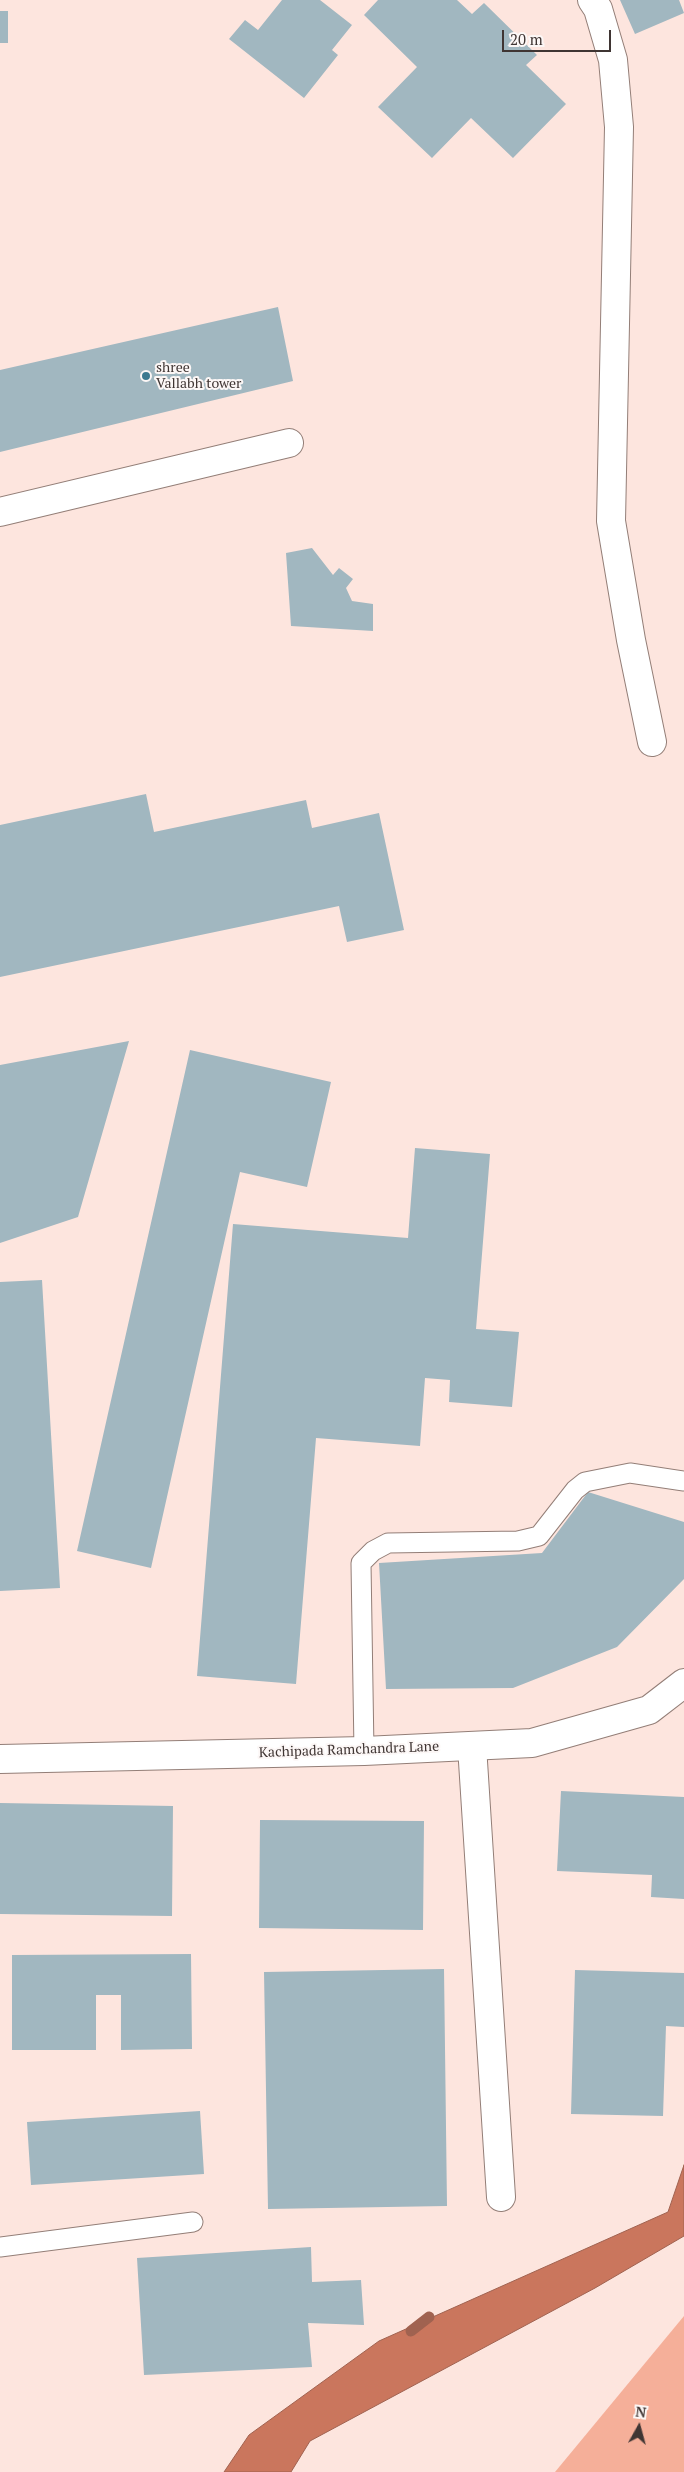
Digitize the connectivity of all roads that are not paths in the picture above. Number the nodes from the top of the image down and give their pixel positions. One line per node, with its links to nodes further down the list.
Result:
1 (592, 0): 4 (street)
2 (289, 443): 3 (street)
3 (0, 512)
4 (652, 742)
5 (684, 1481): 8 (lane)
6 (684, 1683): 7 (street, Kachipada Ramchandra Lane)
7 (472, 1746): 8 (street, Kachipada Ramchandra Lane); 10 (street)
8 (364, 1751): 9 (street, Kachipada Ramchandra Lane)
9 (0, 1759)
10 (501, 2197)
11 (193, 2222): 12 (lane)
12 (0, 2248)

